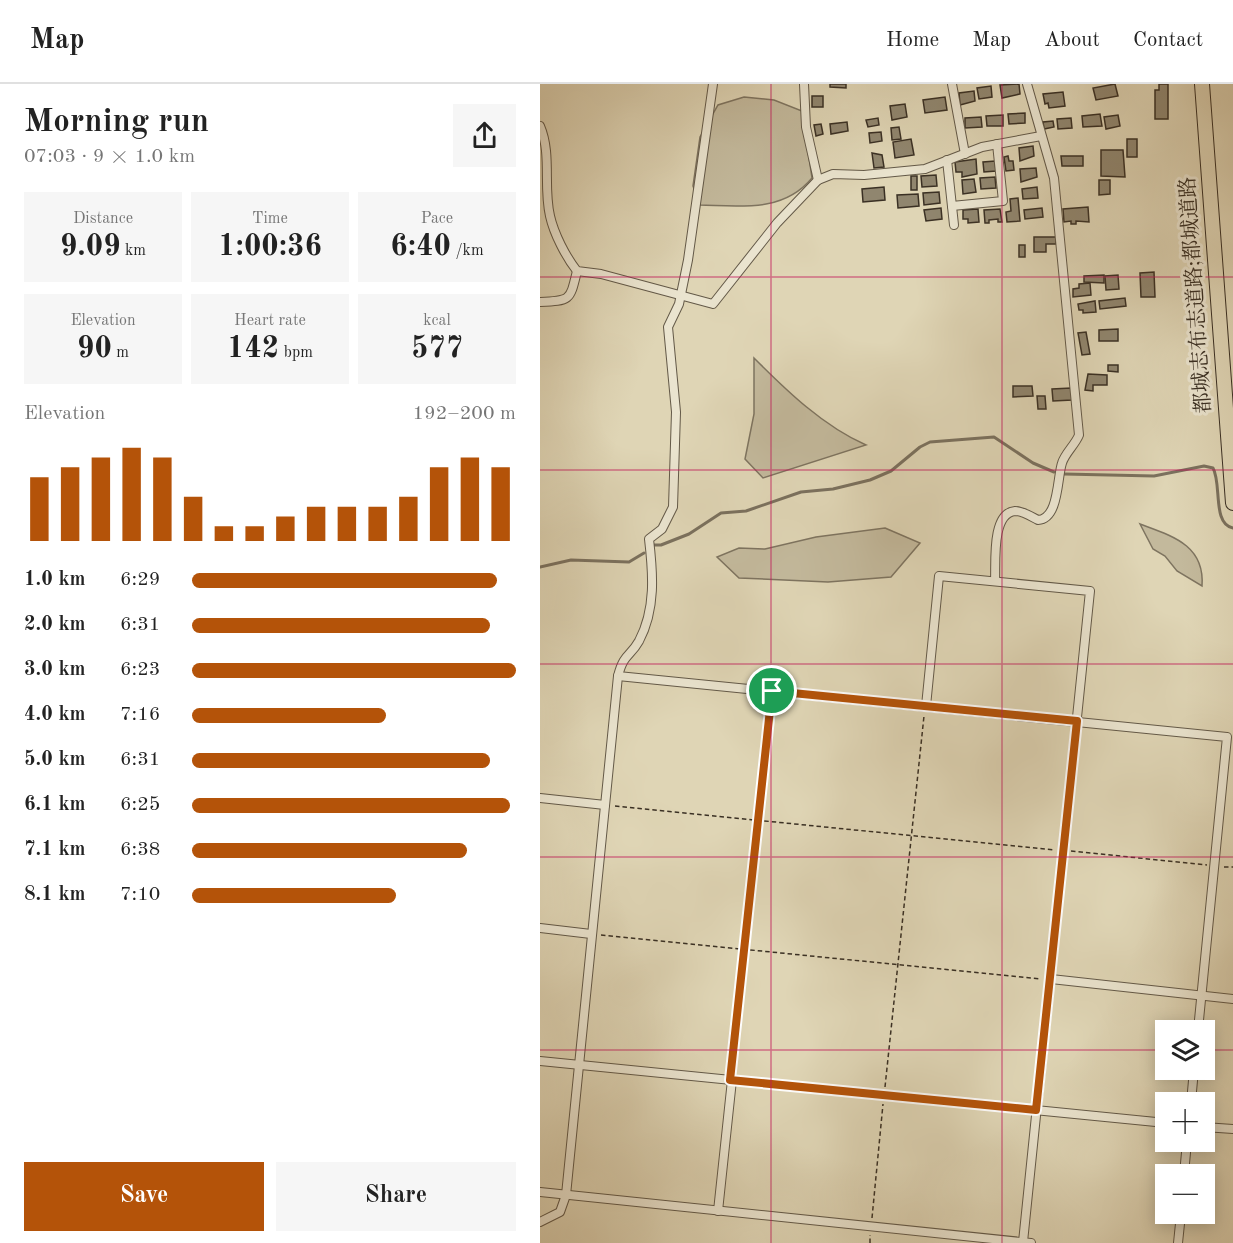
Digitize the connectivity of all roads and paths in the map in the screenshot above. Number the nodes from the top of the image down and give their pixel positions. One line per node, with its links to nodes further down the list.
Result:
1 (713, 84): 19 (street)
2 (804, 84): 14 (street)
3 (952, 84): 12 (street)
4 (1027, 84): 10 (street)
5 (1192, 84): 16 (highway)
6 (1202, 84): 8 (highway, 都城志布志道路;都城道路)
7 (1211, 84): 8 (highway)
8 (1204, 124): 16 (highway, 都城志布志道路;都城道路)
9 (540, 126): 18 (street)
10 (1041, 136): 11 (street); 22 (street)
11 (997, 144): 12 (street); 15 (street)
12 (965, 154): 13 (street)
13 (947, 160): 14 (street); 15 (street)
14 (818, 180): 19 (street)
15 (952, 206): 17 (street)
16 (1209, 208): 21 (highway, 都城志布志道路;都城道路)
17 (954, 225)
18 (578, 271): 19 (street); 20 (street)
19 (681, 296): 23 (street)
20 (540, 302)
21 (1233, 503)
22 (995, 580): 25 (street); 26 (street)
23 (618, 676): 24 (street); 29 (street)
24 (772, 691): 25 (street); 30 (path)
25 (926, 706): 26 (street); 31 (path)
26 (1077, 721): 27 (street); 32 (street)
27 (1230, 738): 33 (street)
28 (540, 798): 29 (street)
29 (605, 805): 30 (path); 36 (street)
30 (758, 820): 31 (path); 37 (path)
31 (911, 835): 32 (path); 38 (path)
32 (1063, 851): 33 (path); 39 (street)
33 (1215, 866): 34 (path); 40 (street)
34 (1233, 867)
35 (540, 928): 36 (street)
36 (591, 934): 37 (path); 44 (street)
37 (745, 950): 38 (path); 45 (path)
38 (897, 964): 39 (path); 46 (path)
39 (1050, 980): 40 (street); 47 (street)
40 (1202, 996): 41 (street); 42 (street)
41 (1233, 999)
42 (1199, 1020)
43 (540, 1061): 44 (street)
44 (578, 1065): 45 (street); 52 (street)
45 (731, 1080): 46 (street); 53 (street)
46 (884, 1095): 47 (street); 56 (path)
47 (1036, 1110): 48 (street); 57 (street)
48 (1155, 1122)
49 (1215, 1128): 50 (street)
50 (1233, 1129)
51 (540, 1192): 52 (street)
52 (566, 1195): 53 (street); 54 (street)
53 (718, 1211): 56 (street)
54 (540, 1222)
55 (1179, 1224): 58 (street)
56 (871, 1227): 57 (street)
57 (1027, 1243)
58 (1178, 1243)

